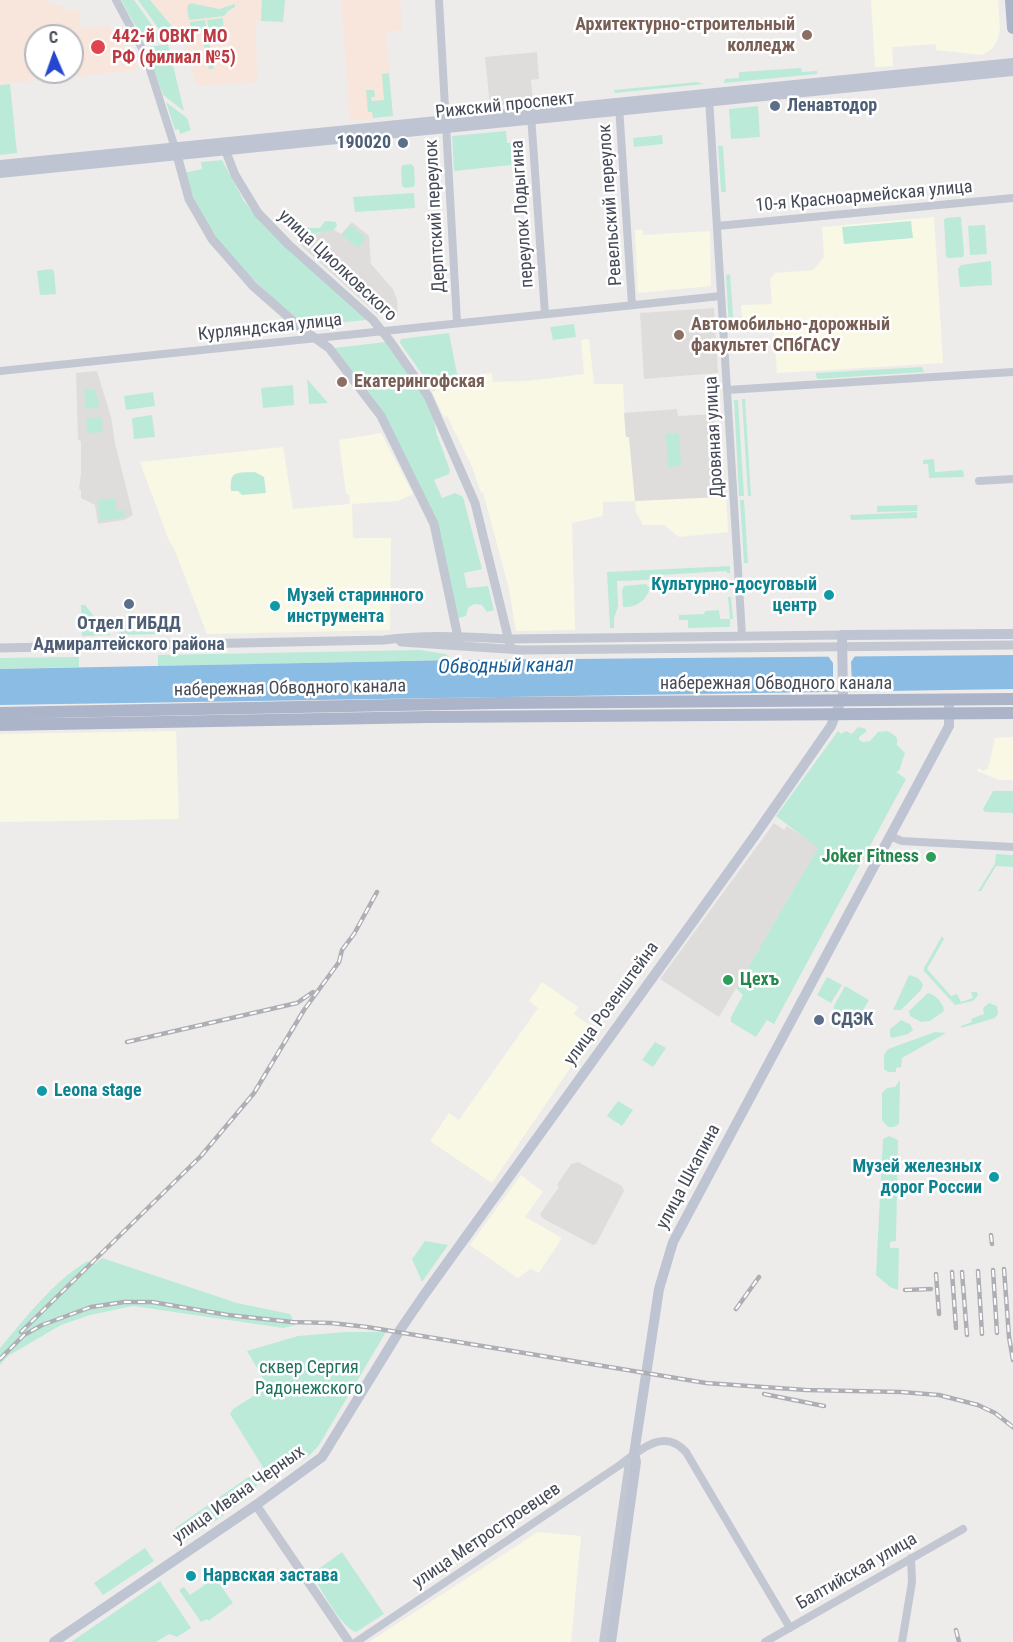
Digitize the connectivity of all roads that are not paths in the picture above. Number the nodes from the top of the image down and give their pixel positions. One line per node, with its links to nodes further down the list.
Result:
1 (116, 0): 12 (street)
2 (439, 0): 10 (street, Дерптский переулок)
3 (1011, 0): 4 (main road)
4 (1013, 28)
5 (1013, 63): 7 (main road, Рижский проспект)
6 (1013, 71): 7 (main road, Рижский проспект)
7 (709, 98): 8 (main road, Рижский проспект); 16 (street, Дровяная улица)
8 (620, 107): 9 (main road, Рижский проспект); 18 (street, Ревельский переулок)
9 (531, 116): 10 (main road, Рижский проспект); 19 (street, переулок Лодыгина)
10 (445, 124): 11 (main road, Рижский проспект); 20 (street, Дерптский переулок)
11 (224, 146): 12 (main road, Рижский проспект); 21 (street, улица Циолковского)
12 (176, 151): 13 (main road, Рижский проспект); 14 (main road, Рижский проспект); 22 (street)
13 (0, 165)
14 (0, 173)
15 (1013, 198): 16 (street, 10-я Красноармейская улица)
16 (717, 226): 17 (street, Дровяная улица)
17 (722, 296): 18 (street, Курляндская улица); 25 (street, Дровяная улица)
18 (632, 305): 19 (street, Курляндская улица)
19 (545, 314): 20 (street, Курляндская улица)
20 (457, 322): 21 (street, Курляндская улица)
21 (382, 331): 22 (street, Курляндская улица); 30 (street, улица Циолковского)
22 (316, 338): 23 (street, Курляндская улица); 31 (street)
23 (0, 371)
24 (1013, 372): 25 (street)
25 (727, 390): 29 (street, Дровяная улица)
26 (1013, 479): 27 (street)
27 (979, 481)
28 (1013, 634): 33 (main road, набережная Обводного канала)
29 (742, 635): 30 (street, набережная Обводного канала); 33 (street, набережная Обводного канала)
30 (509, 639): 31 (street, набережная Обводного канала); 35 (street, улица Циолковского)
31 (459, 641): 34 (street, набережная Обводного канала); 35 (street, набережная Обводного канала)
32 (1013, 645): 33 (street, набережная Обводного канала)
33 (842, 646): 35 (street, набережная Обводного канала); 36 (main road)
34 (0, 648)
35 (511, 650)
36 (843, 696): 38 (main road, набережная Обводного канала); 39 (main road, набережная Обводного канала); 41 (main road, улица Розенштейна)
37 (1013, 699): 38 (main road, набережная Обводного канала)
38 (949, 706): 40 (main road, набережная Обводного канала); 41 (main road, набережная Обводного канала); 43 (main road, улица Шкапина)
39 (0, 713)
40 (1013, 713)
41 (836, 714): 42 (main road, набережная Обводного канала); 45 (main road, улица Розенштейна)
42 (0, 725)
43 (890, 836): 44 (street); 46 (main road, улица Шкапина)
44 (1013, 847)
45 (399, 1331): 47 (main road, улица Ивана Черных)
46 (634, 1454): 50 (street); 53 (street, улица Метростроевцев); 54 (street); 55 (main road, улица Шкапина)
47 (256, 1504): 51 (main road, улица Ивана Черных); 52 (street)
48 (963, 1529): 49 (street, Балтийская улица)
49 (911, 1558): 50 (street, Балтийская улица); 57 (street)
50 (790, 1628): 56 (street, Балтийская улица)
51 (54, 1642)
52 (349, 1642)
53 (356, 1642)
54 (603, 1642)
55 (611, 1642)
56 (765, 1642)
57 (902, 1642)

